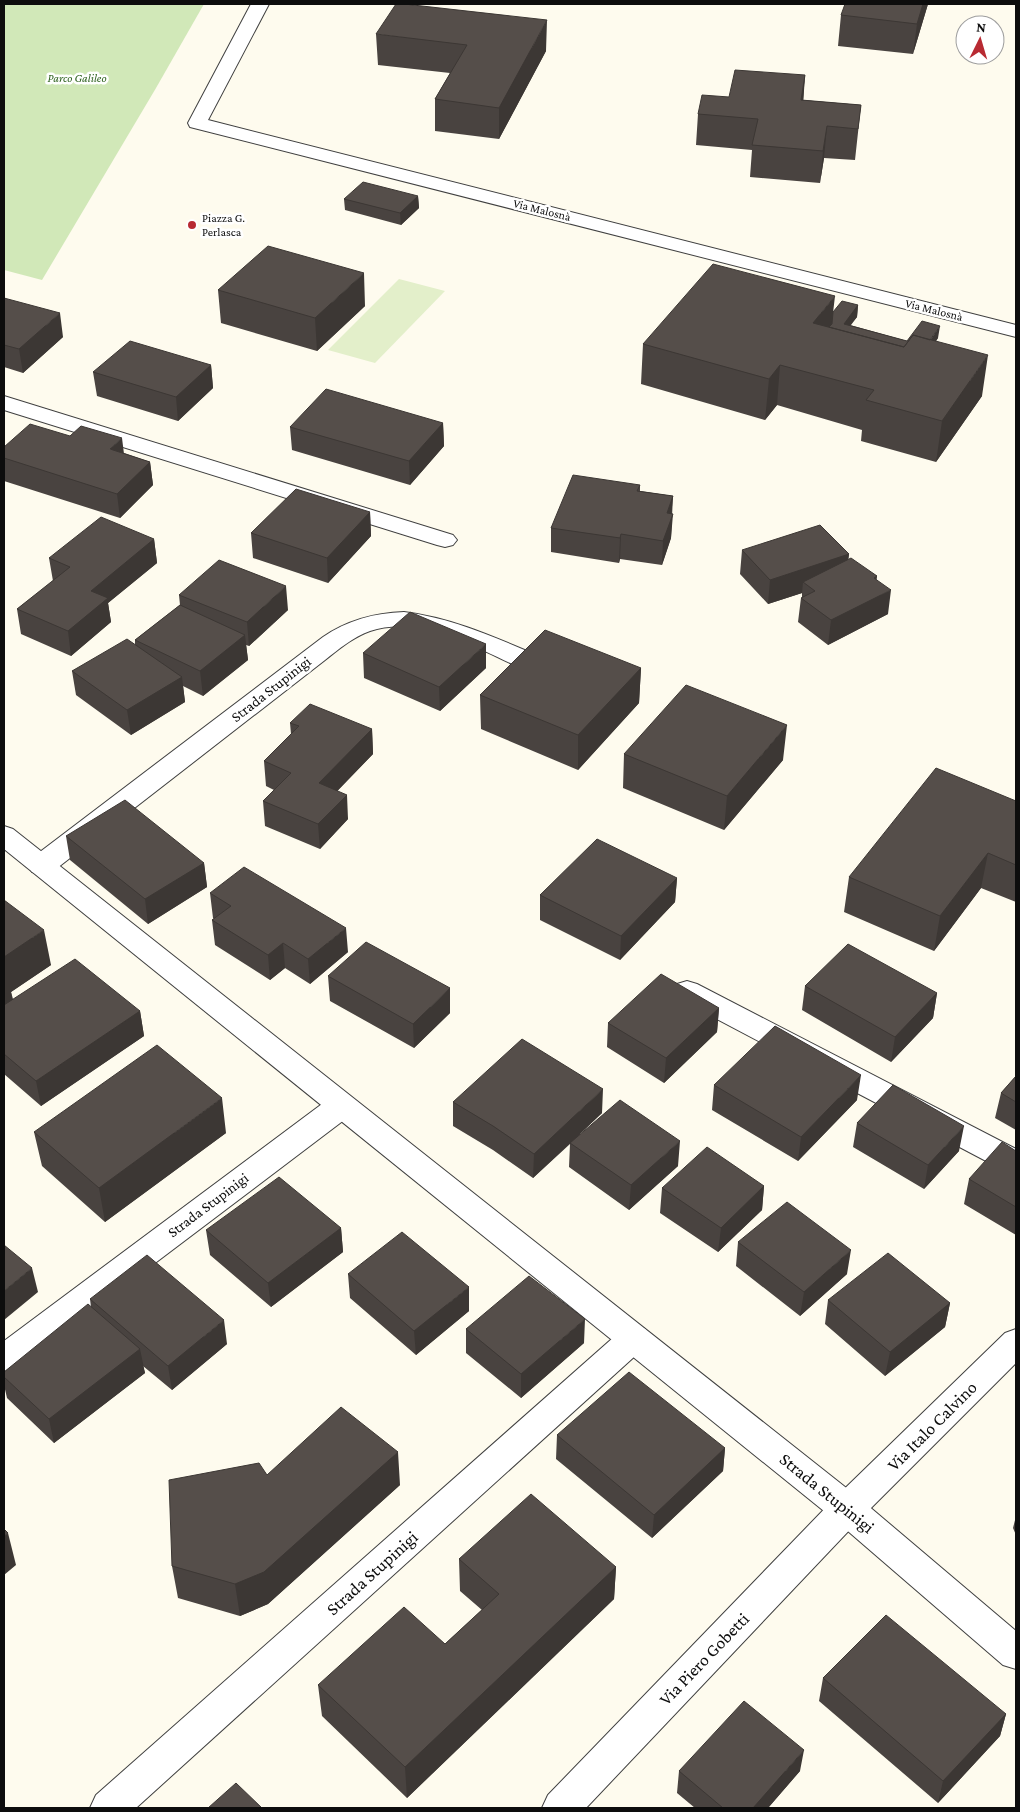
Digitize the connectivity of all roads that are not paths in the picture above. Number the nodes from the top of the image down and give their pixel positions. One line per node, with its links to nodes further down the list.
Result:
1 (260, 4): 2 (street, Via Malosnà)
2 (1016, 331)
3 (4, 403): 4 (street)
4 (445, 540)
5 (532, 663): 7 (street, Strada Stupinigi)
6 (4, 835): 7 (street, Strada Stupinigi)
7 (42, 865): 9 (street, Strada Stupinigi)
8 (661, 978): 10 (street)
9 (341, 1106): 11 (street, Strada Stupinigi); 13 (street, Strada Stupinigi)
10 (1016, 1163)
11 (634, 1338): 14 (street, Strada Stupinigi); 16 (street, Strada Stupinigi)
12 (1016, 1342): 14 (street, Via Italo Calvino)
13 (4, 1359)
14 (847, 1509): 15 (street, Strada Stupinigi); 17 (street, Via Piero Gobetti)
15 (1016, 1653)
16 (109, 1808)
17 (561, 1808)

